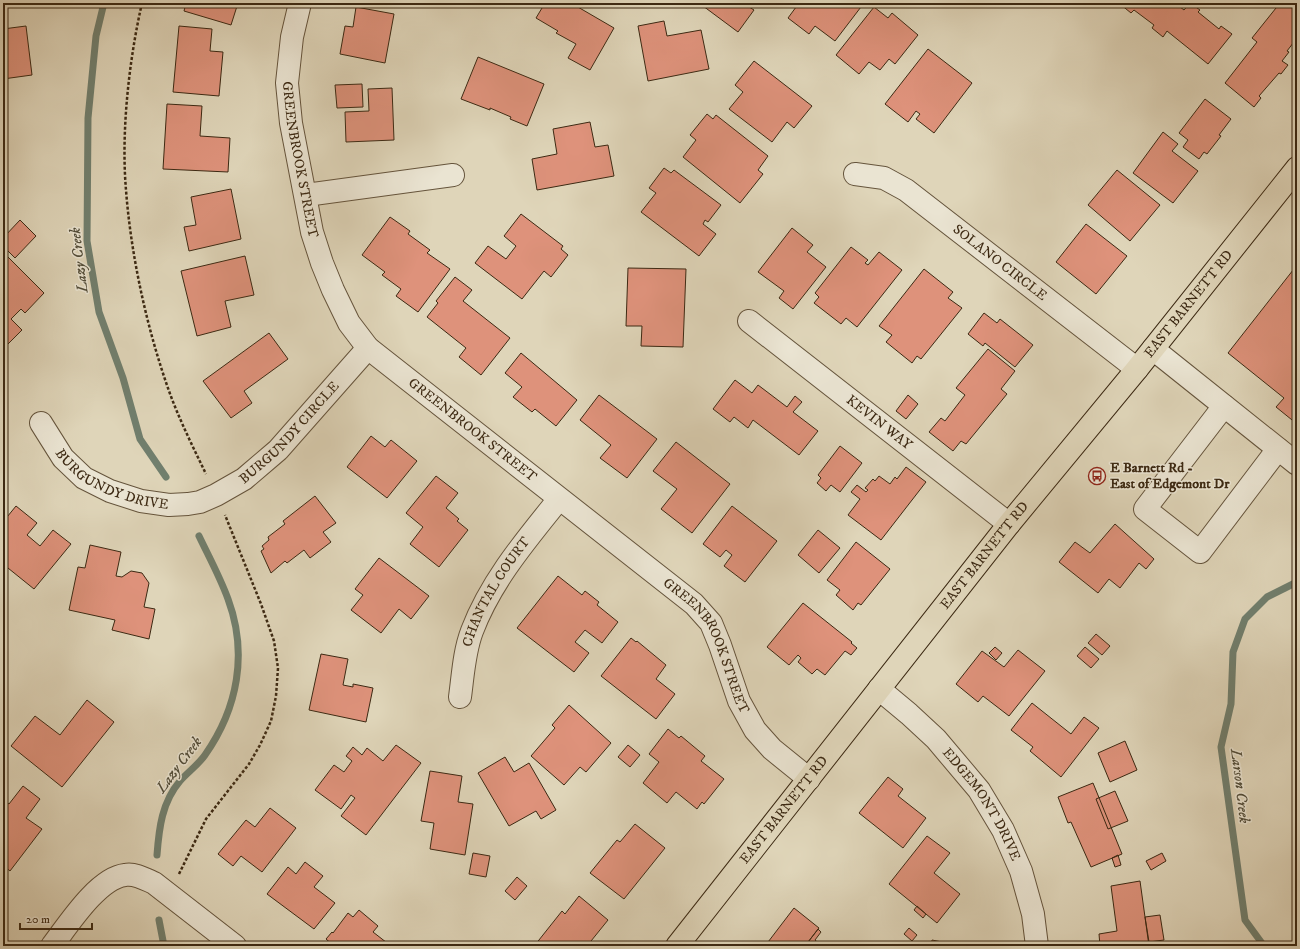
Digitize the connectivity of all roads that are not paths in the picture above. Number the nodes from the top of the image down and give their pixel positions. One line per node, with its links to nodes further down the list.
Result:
1 (300, 3): 5 (street, GREENBROOK STREET)
2 (1297, 168): 8 (main road, EAST BARNETT RD)
3 (855, 174): 9 (street, SOLANO CIRCLE)
4 (453, 176): 5 (street)
5 (306, 195): 7 (street, GREENBROOK STREET)
6 (749, 321): 16 (street, KEVIN WAY)
7 (368, 348): 14 (street, BURGUNDY CIRCLE); 15 (street, GREENBROOK STREET)
8 (1153, 349): 9 (main road, EAST BARNETT RD); 10 (street)
9 (1138, 369): 16 (main road, EAST BARNETT RD)
10 (1224, 406): 12 (street); 12 (street)
11 (41, 423): 14 (street, BURGUNDY DRIVE)
12 (1278, 449): 13 (street)
13 (1297, 464)
14 (208, 498)
15 (559, 499): 18 (street, CHANTAL COURT); 19 (street, GREENBROOK STREET)
16 (1009, 524): 17 (main road, EAST BARNETT RD)
17 (879, 689): 19 (main road, EAST BARNETT RD); 23 (street, EDGEMONT DRIVE)
18 (460, 697)
19 (809, 779): 22 (main road, EAST BARNETT RD)
20 (52, 946): 21 (street)
21 (235, 946)
22 (677, 946)
23 (1037, 946)

